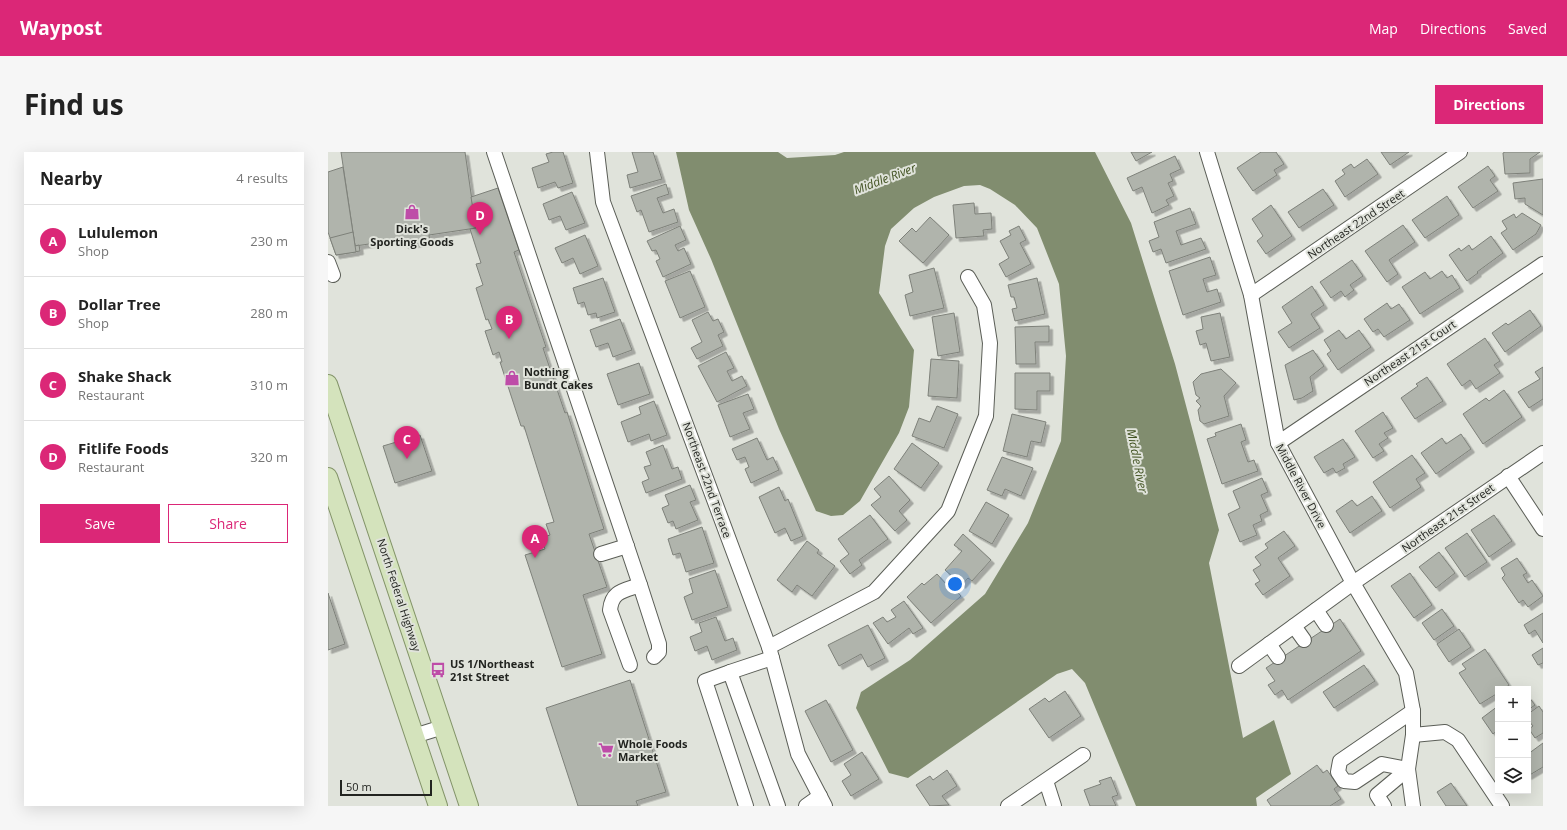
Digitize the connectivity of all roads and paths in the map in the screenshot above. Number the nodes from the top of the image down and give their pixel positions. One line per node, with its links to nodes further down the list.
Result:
1 (494, 152): 16 (street)
2 (597, 152): 25 (street, Northeast 22nd Terrace)
3 (1460, 152): 9 (street, Northeast 22nd Street)
4 (1210, 153): 9 (street, Middle River Drive)
5 (328, 262): 7 (street)
6 (1543, 264): 11 (street, Northeast 21st Court)
7 (333, 275)
8 (968, 277): 25 (street)
9 (1251, 295): 11 (street, Middle River Drive)
10 (328, 384): 32 (main road, North Federal Highway)
11 (1278, 443): 18 (street, Middle River Drive)
12 (1543, 453): 13 (street, Northeast 21st Street)
13 (1508, 476): 15 (street); 18 (street, Northeast 21st Street)
14 (328, 477): 34 (main road)
15 (1543, 529)
16 (627, 546): 17 (street); 19 (street)
17 (601, 554)
18 (1353, 583): 20 (street, Northeast 21st Street); 31 (street, Middle River Drive)
19 (640, 585): 26 (street); 28 (street)
20 (1316, 610): 21 (street); 22 (street, Northeast 21st Street)
21 (1326, 625)
22 (1294, 626): 23 (street); 24 (street, Northeast 21st Street)
23 (1304, 640)
24 (1269, 644): 27 (street); 29 (street, Northeast 21st Street)
25 (771, 652): 30 (street); 38 (street, Northeast 22nd Terrace)
26 (654, 657)
27 (1278, 657)
28 (630, 665)
29 (1239, 666)
30 (730, 672): 41 (street); 42 (street)
31 (1412, 711): 33 (street, Middle River Drive); 36 (street)
32 (442, 727): 34 (street); 40 (main road, North Federal Highway)
33 (1413, 735): 36 (street, Middle River Drive); 48 (street)
34 (414, 736): 39 (main road)
35 (1083, 755): 37 (street)
36 (1408, 769): 46 (street); 47 (street, Middle River Drive)
37 (1046, 781): 44 (street); 45 (street)
38 (822, 801): 43 (street)
39 (438, 806)
40 (469, 806)
41 (746, 806)
42 (778, 806)
43 (806, 806)
44 (1008, 806)
45 (1054, 806)
46 (1384, 806)
47 (1413, 806)
48 (1502, 806)

